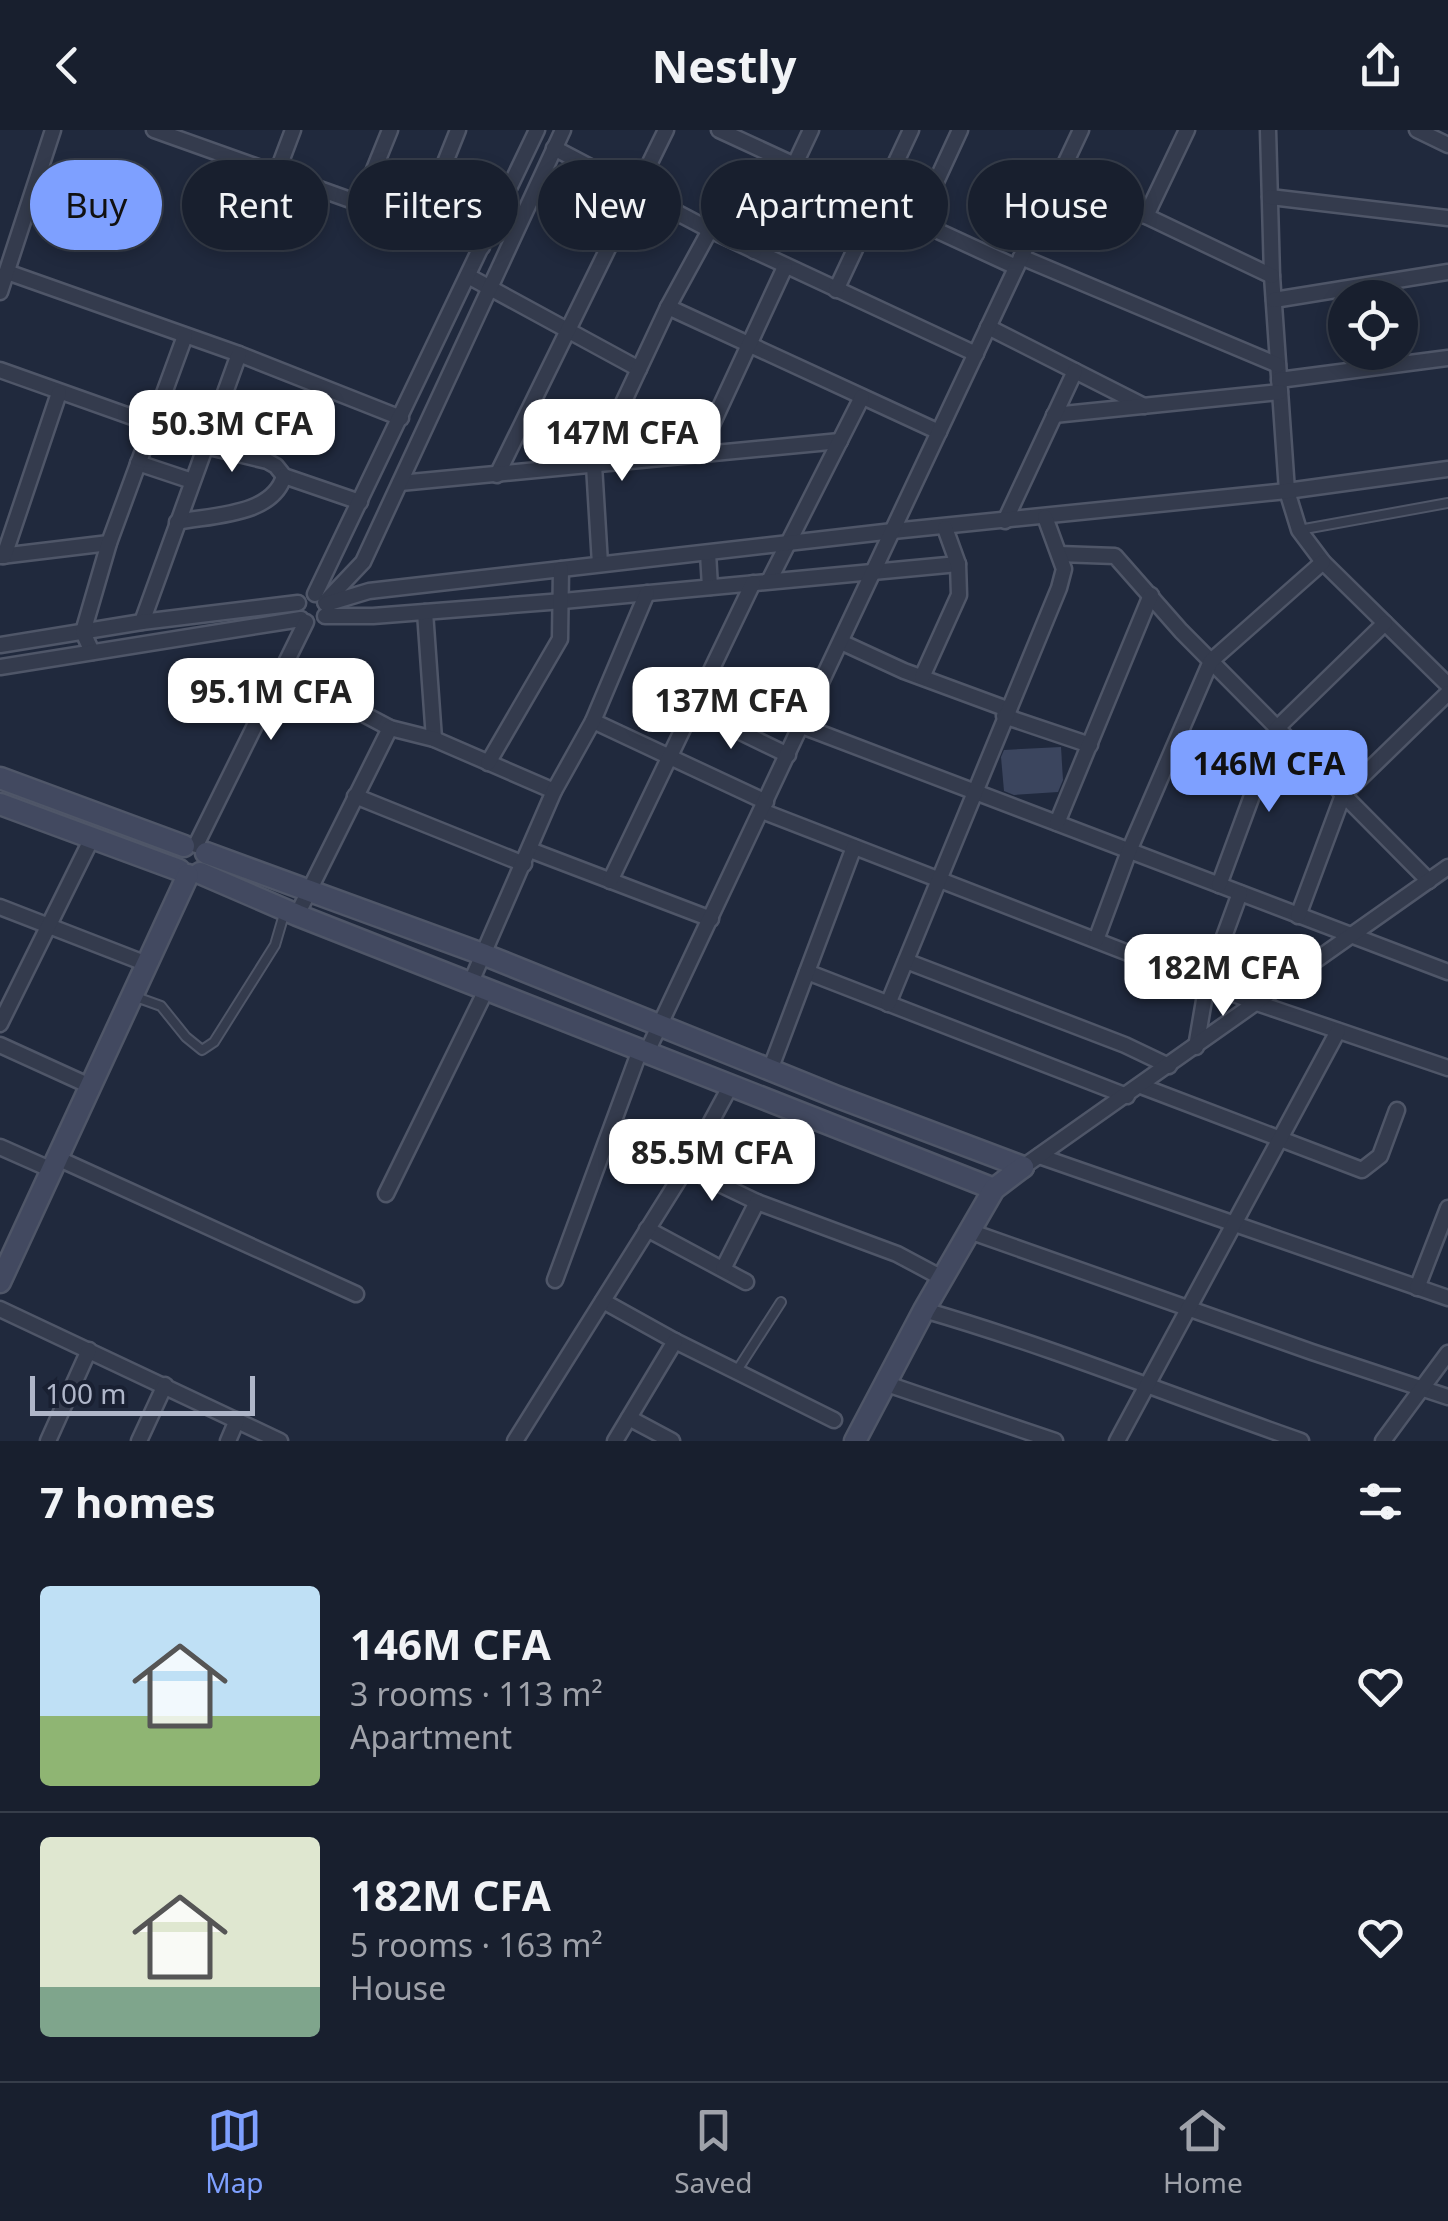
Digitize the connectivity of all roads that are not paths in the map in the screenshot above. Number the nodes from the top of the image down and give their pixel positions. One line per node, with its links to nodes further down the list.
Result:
1 (53, 130): 45 (street)
2 (154, 130): 17 (street)
3 (293, 130): 22 (street)
4 (390, 130): 23 (street)
5 (458, 130): 24 (street)
6 (537, 130): 19 (street)
7 (563, 130): 20 (street)
8 (666, 130): 26 (street)
9 (719, 130): 27 (street)
10 (811, 130): 28 (street)
11 (910, 130): 29 (street)
12 (960, 130): 30 (street)
13 (1080, 130): 31 (street)
14 (1187, 130): 34 (street)
15 (1268, 130): 33 (street)
16 (1417, 130): 18 (street)
17 (181, 134): 21 (street)
18 (1448, 145)
19 (528, 149): 20 (street); 32 (street)
20 (551, 153): 25 (street); 49 (street)
21 (241, 160)
22 (282, 160)
23 (378, 160)
24 (446, 160)
25 (567, 160)
26 (650, 160)
27 (785, 160)
28 (796, 160)
29 (895, 160)
30 (946, 160)
31 (1067, 160)
32 (518, 170)
33 (1270, 196): 35 (street); 48 (street)
34 (1146, 216): 48 (street)
35 (1448, 219)
36 (948, 234): 43 (street)
37 (701, 246): 53 (street)
38 (481, 250): 47 (street)
39 (605, 250): 55 (street)
40 (854, 250): 50 (street)
41 (1025, 250): 43 (street)
42 (754, 251): 44 (street)
43 (1019, 262): 54 (street); 64 (street)
44 (784, 266): 50 (street); 57 (street)
45 (8, 272): 51 (street); 56 (street)
46 (1448, 272): 52 (street)
47 (468, 276): 49 (street); 69 (street)
48 (1272, 276): 52 (street)
49 (491, 289): 55 (street); 81 (street)
50 (836, 290): 59 (street)
51 (0, 292)
52 (1274, 300): 64 (street)
53 (668, 307): 57 (street); 61 (street)
54 (988, 327): 59 (street); 63 (street)
55 (566, 330): 61 (street); 78 (street)
56 (186, 336): 58 (street); 70 (street)
57 (748, 344): 66 (street); 74 (street)
58 (238, 354): 69 (street); 73 (street)
59 (976, 354): 71 (street)
60 (1448, 358): 64 (street)
61 (639, 369): 76 (street)
62 (0, 370): 65 (street)
63 (1075, 371): 67 (street); 68 (street)
64 (1279, 379): 67 (street); 82 (street)
65 (59, 393): 70 (street); 95 (street)
66 (862, 397): 71 (street); 72 (street)
67 (1145, 406): 68 (street)
68 (1054, 416): 86 (street)
69 (401, 418): 83 (street)
70 (152, 424): 75 (street)
71 (939, 432): 90 (street)
72 (840, 441): 74 (street); 92 (street)
73 (205, 446): 79 (street); 80 (street)
74 (698, 455): 76 (street)
75 (138, 463): 80 (street); 91 (street)
76 (594, 465): 78 (street); 97 (street)
77 (1448, 469): 82 (street)
78 (496, 475): 81 (street)
79 (284, 476): 83 (street); 87 (street)
80 (192, 481): 87 (street)
81 (400, 483): 107 (street)
82 (1287, 491): 85 (street); 89 (street)
83 (360, 502): 107 (street)
84 (1448, 503): 89 (lane)
85 (1044, 518): 86 (street); 94 (street)
86 (1005, 521): 88 (street)
87 (177, 522): 110 (street)
88 (945, 528): 90 (street); 98 (street)
89 (1299, 530): 96 (street)
90 (893, 531): 92 (street); 100 (street)
91 (109, 544): 95 (street); 112 (street)
92 (788, 544): 93 (street); 101 (street)
93 (708, 552): 97 (street); 103 (street)
94 (1059, 554): 105 (street); 122 (street)
95 (2, 556)
96 (1323, 562): 111 (street); 116 (street)
97 (600, 564): 99 (street)
98 (958, 564): 100 (street); 119 (street)
99 (561, 568): 106 (street); 107 (street)
100 (875, 569): 101 (street); 113 (street)
101 (769, 581): 102 (street)
102 (753, 583): 103 (street); 121 (street)
103 (710, 587): 104 (street)
104 (648, 593): 106 (street); 123 (street)
105 (1152, 595): 116 (street); 128 (street)
106 (563, 602): 108 (street); 131 (street)
107 (323, 604): 108 (street); 109 (street); 109 (street)
108 (425, 612): 127 (street)
109 (302, 615): 110 (street); 115 (street); 118 (street)
110 (142, 622): 112 (street)
111 (1385, 623): 120 (street); 126 (street)
112 (82, 632): 114 (street); 115 (street)
113 (841, 642): 119 (street); 124 (street)
114 (0, 645)
115 (92, 652): 117 (street)
116 (1211, 662): 126 (street); 142 (street)
117 (0, 667)
118 (282, 671): 125 (street); 144 (street)
119 (922, 677): 122 (street)
120 (1448, 689): 135 (street)
121 (693, 709): 129 (street); 130 (street)
122 (1006, 712): 128 (street); 134 (street)
123 (593, 721): 130 (street); 133 (street)
124 (802, 726): 129 (street); 134 (street)
125 (390, 728): 127 (street); 136 (street)
126 (1278, 728): 135 (street); 149 (street)
127 (434, 739): 131 (street)
128 (1090, 745): 139 (street)
129 (788, 755): 138 (street)
130 (670, 757): 138 (street); 148 (street)
131 (488, 763): 133 (street)
132 (0, 778): 144 (street)
133 (554, 791): 143 (street)
134 (974, 792): 139 (street); 146 (street)
135 (1343, 794): 147 (street); 154 (street)
136 (355, 796): 143 (street); 150 (street)
137 (0, 804): 140 (street)
138 (764, 806): 141 (street); 155 (street)
139 (1057, 824): 142 (street)
140 (92, 838): 144 (street); 156 (street)
141 (854, 847): 146 (street); 162 (street)
142 (1129, 851): 149 (street); 158 (street)
143 (527, 857): 148 (street); 159 (street)
144 (192, 860): 150 (street); 153 (street); 161 (street)
145 (1448, 867): 147 (street)
146 (938, 880): 158 (street); 160 (street)
147 (1437, 880): 157 (street)
148 (610, 882): 155 (street)
149 (1219, 886): 151 (street)
150 (306, 890): 153 (street); 159 (street)
151 (1240, 894): 154 (street); 164 (street)
152 (0, 907): 156 (street)
153 (291, 912): 165 (street); 166 (lane)
154 (1298, 916): 157 (street)
155 (712, 919): 170 (street)
156 (48, 926): 161 (street); 169 (street)
157 (1351, 936): 163 (street); 167 (street)
158 (1096, 940): 164 (street)
159 (485, 955): 165 (street); 170 (street)
160 (906, 961): 168 (street); 175 (street)
161 (147, 964): 166 (street)
162 (807, 972): 168 (street); 177 (street)
163 (1448, 972)
164 (1207, 983): 167 (street); 173 (street)
165 (479, 985): 174 (street); 189 (street)
166 (132, 996): 179 (street)
167 (1257, 1003): 171 (street); 173 (street)
168 (888, 1004): 181 (street)
169 (0, 1024)
170 (661, 1027): 174 (street); 177 (street)
171 (1338, 1031): 176 (street); 183 (street)
172 (0, 1045): 179 (street)
173 (1196, 1047): 175 (street)
174 (644, 1051): 178 (street); 197 (street)
175 (1169, 1066): 180 (street)
176 (1448, 1068)
177 (770, 1070): 185 (street)
178 (730, 1085): 187 (street); 188 (street)
179 (90, 1086): 186 (street)
180 (1141, 1086): 181 (street); 183 (street)
181 (1127, 1096): 185 (street)
182 (1397, 1110): 183 (street)
183 (1280, 1139): 192 (street)
184 (0, 1147): 186 (street)
185 (1031, 1161): 188 (street); 192 (street)
186 (54, 1164): 198 (street); 201 (street)
187 (686, 1168): 190 (street); 193 (street)
188 (994, 1189): 194 (street)
189 (386, 1194)
190 (757, 1202): 195 (street); 196 (street)
191 (1448, 1208): 200 (street)
192 (1235, 1222): 200 (street); 205 (street)
193 (648, 1229): 195 (street); 203 (street)
194 (969, 1231): 196 (street); 205 (street)
195 (723, 1269): 199 (street)
196 (942, 1278): 207 (street)
197 (555, 1280)
198 (0, 1282)
199 (746, 1282)
200 (1418, 1288): 202 (street)
201 (356, 1294)
202 (1448, 1298)
203 (603, 1301): 208 (street); 224 (street)
204 (781, 1302): 211 (lane)
205 (1190, 1307): 214 (street); 215 (street)
206 (0, 1309): 209 (street)
207 (924, 1310): 212 (street); 214 (street)
208 (675, 1341): 211 (street); 217 (street)
209 (89, 1350): 213 (street); 220 (street)
210 (1448, 1353): 215 (street)
211 (736, 1372): 219 (street)
212 (886, 1384): 227 (street); 228 (street)
213 (165, 1385): 218 (street); 221 (street)
214 (1146, 1387): 229 (street); 230 (street)
215 (1422, 1388): 216 (street); 231 (street)
216 (1448, 1397)
217 (629, 1418): 225 (street); 226 (street)
218 (237, 1420): 222 (street); 223 (street)
219 (834, 1420)
220 (48, 1441)
221 (139, 1441)
222 (228, 1441)
223 (280, 1441)
224 (516, 1441)
225 (615, 1441)
226 (672, 1441)
227 (856, 1441)
228 (1055, 1441)
229 (1117, 1441)
230 (1301, 1441)
231 (1383, 1441)

